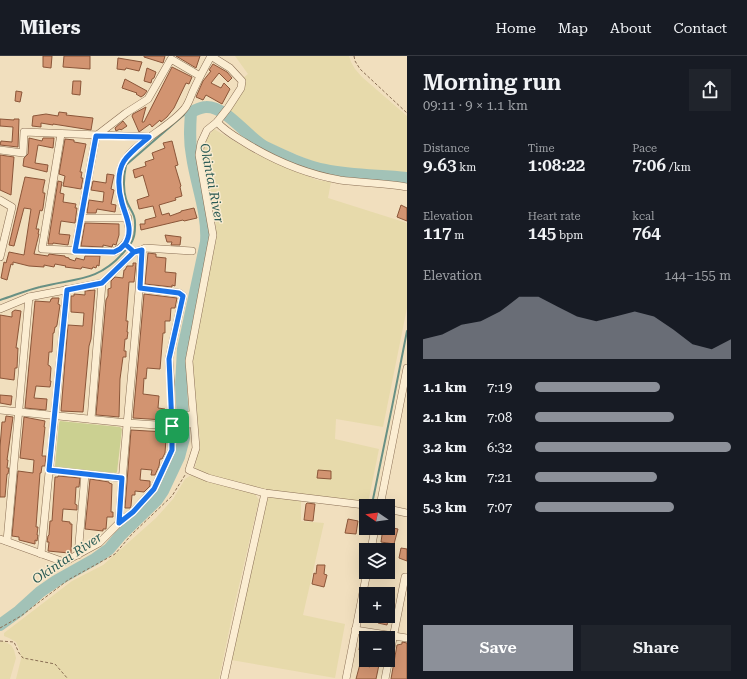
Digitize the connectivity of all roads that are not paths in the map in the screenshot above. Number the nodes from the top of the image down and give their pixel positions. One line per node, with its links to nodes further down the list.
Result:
1 (200, 76): 2 (street); 4 (street); 5 (street)
2 (219, 119): 7 (street); 23 (street)
3 (61, 134): 4 (street); 6 (street); 14 (street)
4 (96, 136): 5 (street); 9 (street)
5 (149, 137): 10 (street)
6 (0, 150)
7 (407, 187)
8 (0, 200): 11 (street)
9 (82, 218): 10 (street); 14 (street)
10 (128, 218): 12 (street)
11 (2, 242): 17 (street)
12 (125, 244): 14 (street); 16 (street)
13 (142, 250): 15 (street); 16 (street); 19 (street)
14 (75, 251)
15 (192, 251)
16 (134, 252): 18 (street)
17 (0, 257)
18 (102, 283): 20 (street); 28 (street)
19 (140, 288): 29 (street); 30 (street)
20 (67, 290): 21 (street); 27 (street)
21 (29, 297): 22 (street); 26 (street)
22 (0, 309)
23 (189, 361): 30 (street); 34 (street)
24 (407, 368): 35 (street)
25 (0, 410): 26 (street)
26 (19, 412): 27 (street); 40 (street)
27 (54, 416): 28 (street); 31 (street)
28 (91, 419): 29 (street)
29 (126, 423): 30 (street); 33 (street)
30 (174, 425): 39 (street)
31 (49, 470): 32 (street); 41 (street)
32 (85, 474): 33 (street); 42 (street)
33 (122, 478): 39 (street)
34 (264, 493): 36 (street); 51 (street)
35 (381, 499)
36 (359, 504)
37 (395, 510): 38 (street)
38 (407, 513)
39 (119, 523): 42 (street)
40 (4, 540): 41 (street)
41 (41, 554): 42 (street)
42 (78, 555)
43 (407, 577): 47 (street)
44 (366, 579): 45 (street)
45 (355, 630): 46 (street); 52 (street)
46 (361, 631)
47 (394, 631)
48 (395, 636): 49 (street)
49 (407, 638)
50 (387, 667): 53 (street)
51 (224, 679)
52 (346, 679)
53 (385, 679)

